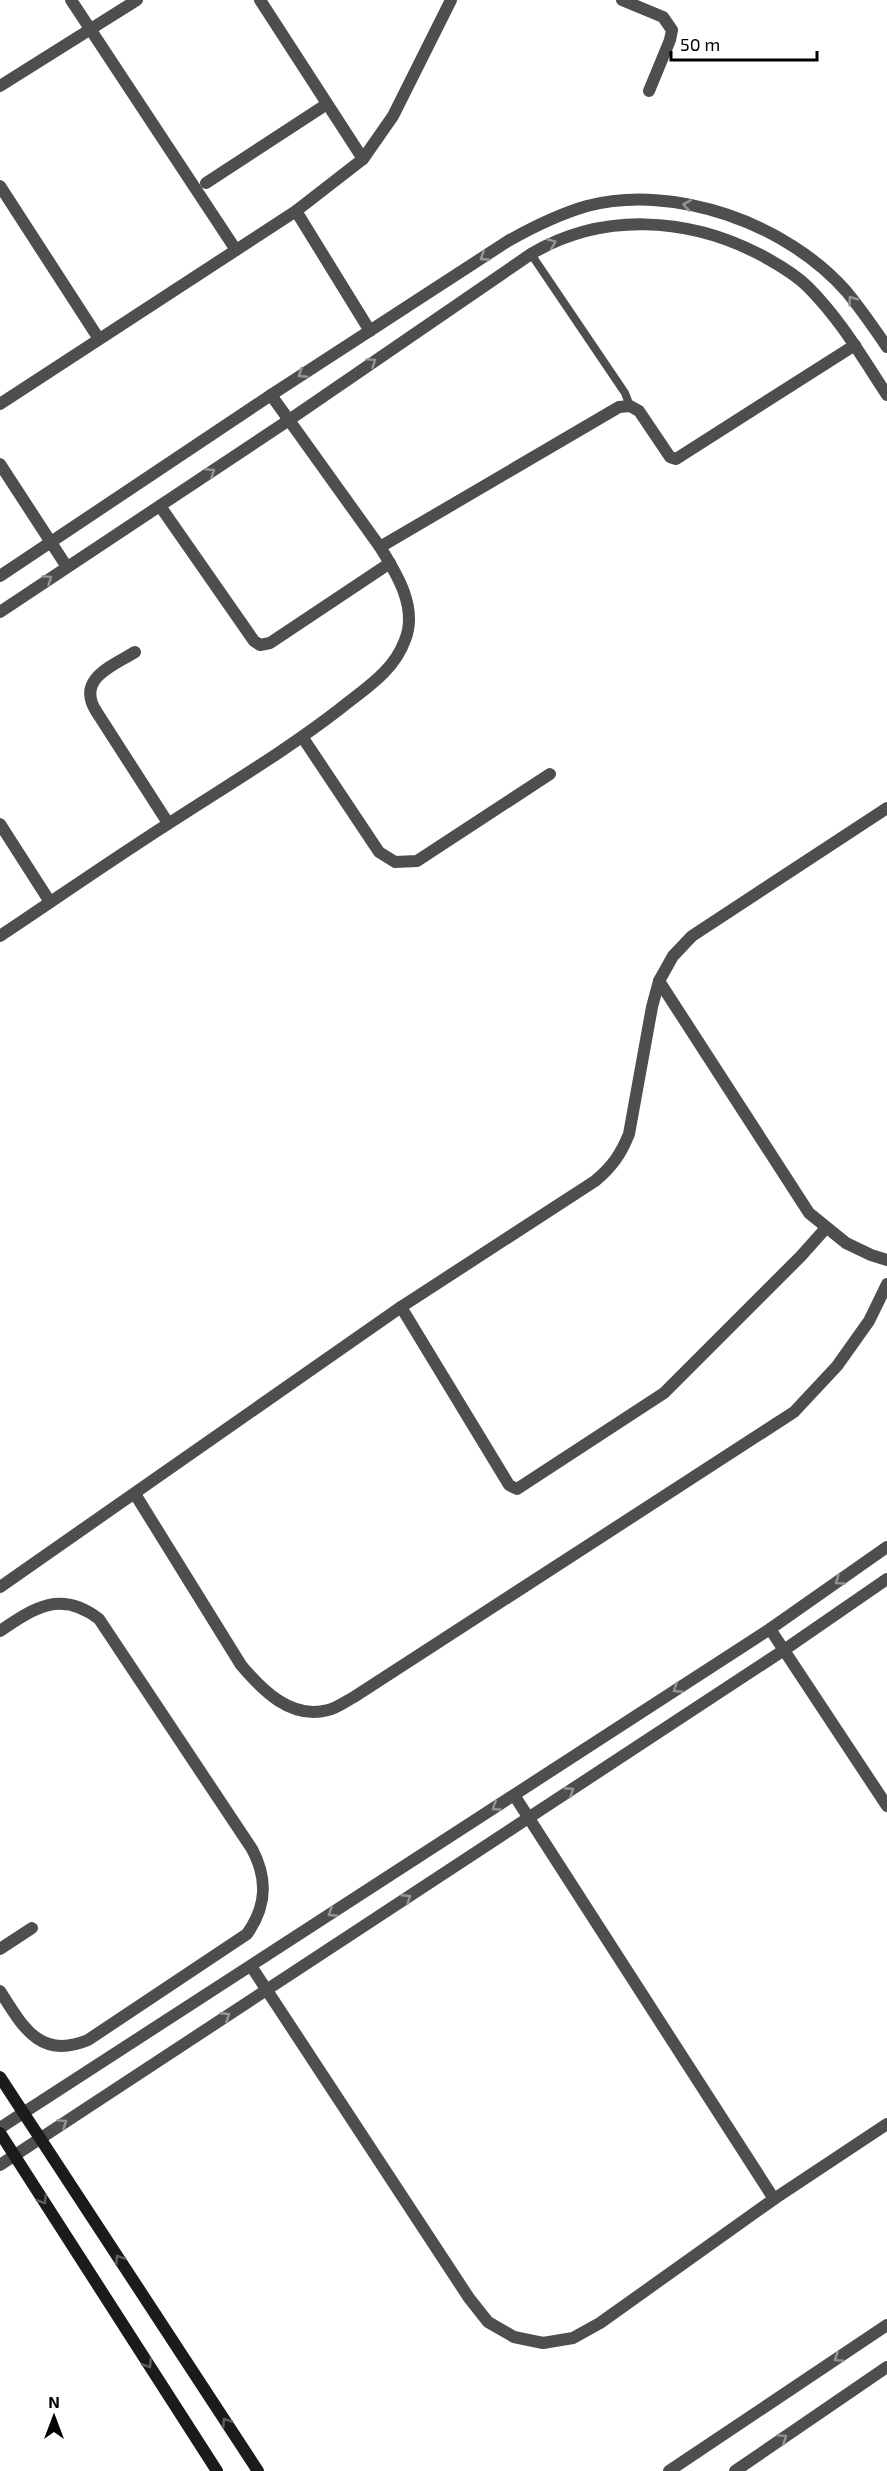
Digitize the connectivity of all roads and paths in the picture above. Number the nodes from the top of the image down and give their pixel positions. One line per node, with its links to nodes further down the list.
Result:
1 (71, 0): 6 (street)
2 (137, 0): 6 (street)
3 (260, 0): 9 (street)
4 (451, 0): 10 (street)
5 (622, 0): 8 (street)
6 (91, 31): 7 (street); 14 (street)
7 (0, 86)
8 (649, 91)
9 (327, 104): 10 (street); 11 (street)
10 (363, 159): 13 (street)
11 (206, 183)
12 (0, 186): 17 (street)
13 (296, 212): 14 (street); 16 (street)
14 (236, 249): 17 (street)
15 (531, 254): 18 (street, one-way to 18); 23 (lane); 24 (street, one-way to 15)
16 (370, 331): 19 (street, one-way to 16); 21 (street, one-way to 21)
17 (99, 339): 22 (street)
18 (855, 345): 20 (street); 23 (street)
19 (887, 347)
20 (886, 390)
21 (271, 395): 24 (street); 27 (street)
22 (0, 404)
23 (630, 406): 28 (street)
24 (289, 420): 26 (street, one-way to 24); 28 (street)
25 (0, 464): 27 (street)
26 (160, 506): 29 (street); 30 (street)
27 (49, 541): 30 (street); 31 (street)
28 (380, 547): 29 (street)
29 (390, 563): 34 (street)
30 (67, 567): 32 (street, one-way to 30)
31 (0, 576)
32 (0, 612)
33 (135, 652): 38 (street)
34 (303, 738): 35 (street); 38 (street)
35 (550, 774)
36 (887, 808): 41 (street)
37 (0, 824): 39 (street)
38 (168, 824): 39 (street)
39 (50, 903): 40 (street)
40 (0, 936)
41 (659, 981): 42 (street); 45 (street)
42 (826, 1228): 43 (street); 45 (street)
43 (887, 1260)
44 (887, 1284): 46 (street)
45 (401, 1307): 46 (street)
46 (135, 1494): 49 (street)
47 (887, 1547): 50 (street, one-way to 50)
48 (887, 1579): 52 (street)
49 (0, 1587)
50 (770, 1629): 52 (street); 53 (street, one-way to 53)
51 (0, 1630): 60 (street)
52 (784, 1650): 54 (street); 55 (street, one-way to 52)
53 (514, 1795): 55 (street); 58 (street, one-way to 58)
54 (887, 1806)
55 (530, 1817): 59 (street, one-way to 55); 69 (street)
56 (32, 1928): 57 (street)
57 (0, 1949)
58 (251, 1966): 59 (street); 62 (street)
59 (267, 1990): 66 (street, one-way to 59); 69 (street)
60 (0, 1991)
61 (0, 2077): 62 (street)
62 (23, 2112): 64 (street); 66 (street)
63 (887, 2124): 69 (street)
64 (0, 2128)
65 (0, 2133): 67 (street)
66 (41, 2138): 67 (street); 73 (street, one-way to 66)
67 (14, 2155): 68 (street); 72 (street, one-way to 72)
68 (0, 2165)
69 (774, 2199)
70 (887, 2325): 74 (street, one-way to 74)
71 (887, 2367): 75 (street, one-way to 71)
72 (217, 2471)
73 (258, 2471)
74 (669, 2471)
75 (735, 2471)

